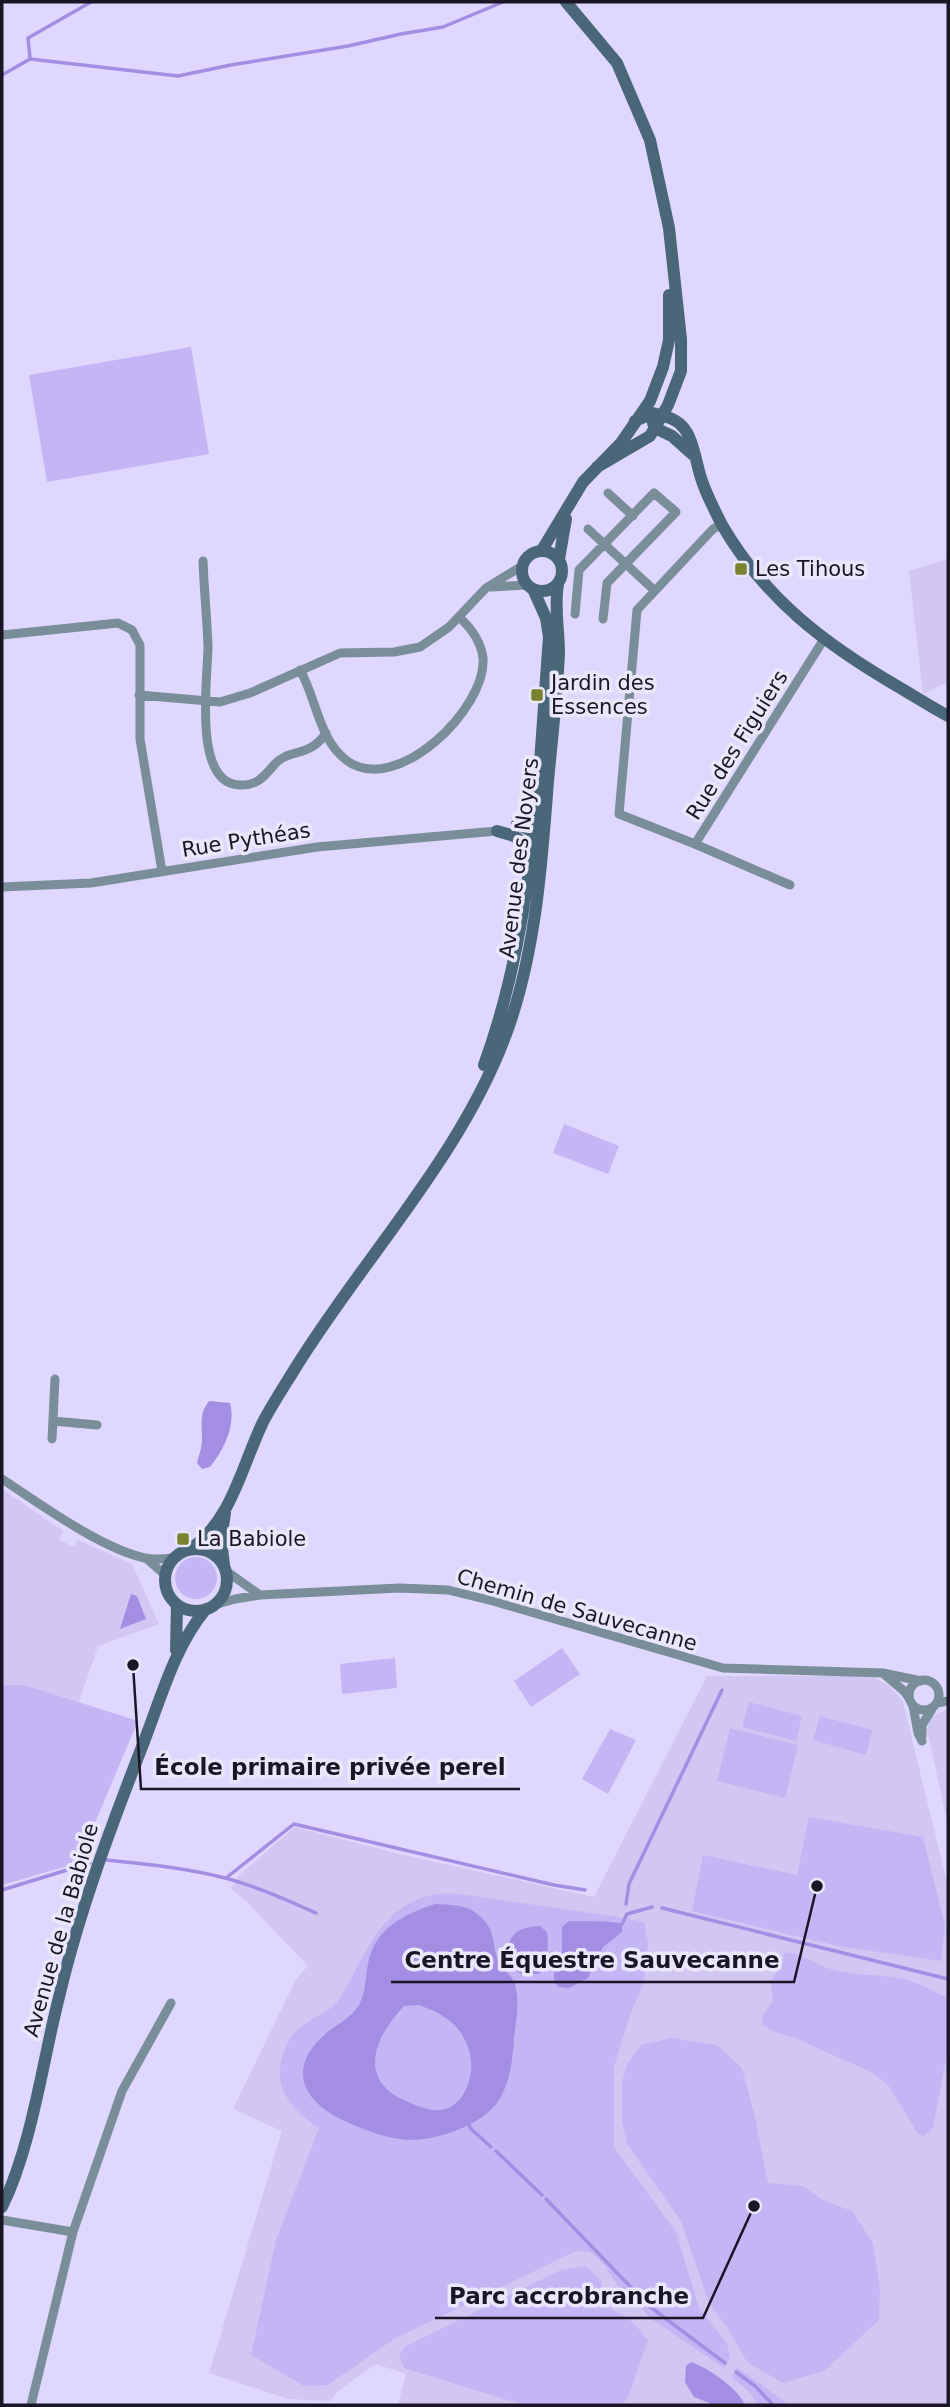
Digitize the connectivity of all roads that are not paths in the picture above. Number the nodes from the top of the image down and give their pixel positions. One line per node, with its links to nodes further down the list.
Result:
1 (566, 2): 2 (street)
2 (669, 228): 3 (street); 4 (street)
3 (659, 376): 4 (street); 5 (street)
4 (658, 414): 5 (street); 6 (street); 7 (street)
5 (635, 421): 8 (street)
6 (655, 428): 7 (street); 8 (street)
7 (693, 455): 12 (street)
8 (597, 467): 10 (street)
9 (608, 493): 11 (street)
10 (568, 508): 15 (street); 16 (street)
11 (633, 516): 14 (street); 18 (street)
12 (722, 524): 23 (street, Rue des Figuiers); 28 (street)
13 (588, 528): 14 (street)
14 (606, 545): 18 (street); 24 (street)
15 (541, 550): 16 (street); 19 (street)
16 (559, 559): 20 (street)
17 (203, 561): 31 (street)
18 (627, 564): 23 (street); 26 (street)
19 (522, 566): 21 (street); 22 (street)
20 (558, 584): 21 (street); 39 (street, Avenue des Noyers)
21 (530, 587): 22 (street); 34 (street, Avenue des Noyers)
22 (486, 588): 25 (street)
23 (654, 590): 38 (street, Rue des Figuiers)
24 (575, 614)
25 (459, 617): 29 (street); 33 (street)
26 (603, 618)
27 (2, 635): 30 (street)
28 (824, 639): 32 (street); 38 (street, Rue des Figuiers)
29 (300, 670): 31 (street); 33 (street)
30 (138, 695): 31 (street); 40 (street)
31 (204, 701): 33 (street)
32 (948, 716)
33 (326, 733)
34 (535, 805): 35 (street); 37 (street, Avenue des Noyers)
35 (517, 824): 36 (street); 37 (street)
36 (497, 831): 39 (street); 40 (street, Rue Pythéas)
37 (533, 832): 39 (street, Avenue des Noyers)
38 (695, 844): 41 (street)
39 (535, 867): 48 (street, Avenue des Noyers)
40 (162, 872): 42 (street, Rue Pythéas)
41 (790, 885)
42 (2, 887)
43 (55, 1378): 44 (street)
44 (53, 1422): 45 (street); 46 (street)
45 (97, 1425)
46 (52, 1439)
47 (2, 1479): 51 (street)
48 (226, 1510): 49 (street, Avenue des Noyers); 52 (street, Avenue des Noyers)
49 (190, 1549): 50 (street); 52 (street)
50 (173, 1558): 51 (street); 53 (street)
51 (147, 1559): 53 (street)
52 (225, 1570): 54 (street); 56 (street)
53 (164, 1575): 55 (street)
54 (260, 1595): 56 (street, Chemin de Sauvecanne); 58 (street, Chemin de Sauvecanne)
55 (177, 1605): 56 (street); 57 (street, Avenue de la Babiole)
56 (210, 1607): 57 (street, Avenue de la Babiole)
57 (172, 1668): 66 (street, Avenue de la Babiole)
58 (883, 1673): 59 (street, Chemin de Sauvecanne); 63 (street)
59 (921, 1681): 60 (street); 63 (street)
60 (936, 1686): 61 (street); 64 (street)
61 (948, 1690)
62 (948, 1701): 64 (street)
63 (912, 1703): 64 (street); 64 (street)
64 (935, 1706)
65 (171, 2003): 68 (street)
66 (2, 2207)
67 (2, 2220): 68 (street)
68 (73, 2232): 69 (street)
69 (31, 2405)

